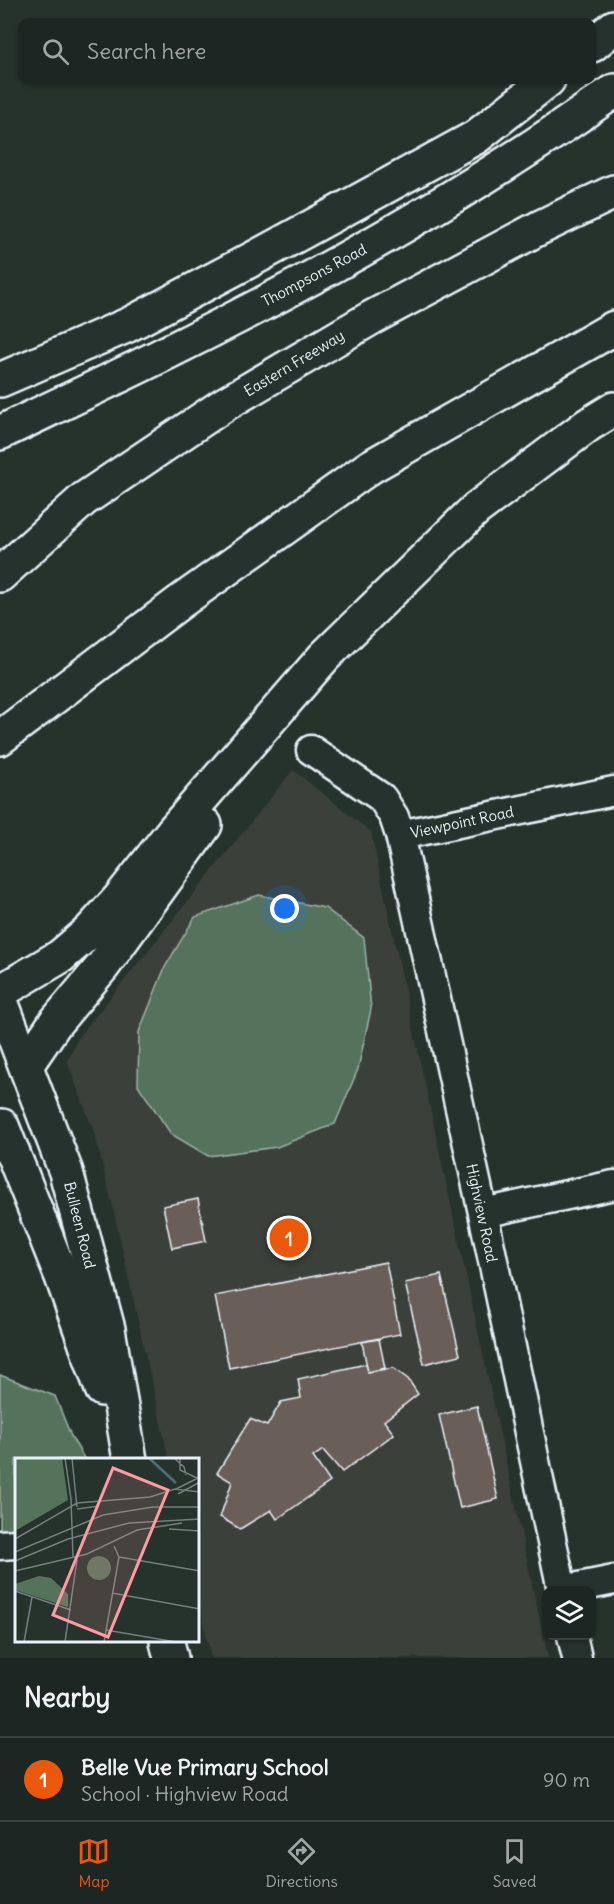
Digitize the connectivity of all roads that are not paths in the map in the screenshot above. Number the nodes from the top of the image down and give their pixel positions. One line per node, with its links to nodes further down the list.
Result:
1 (614, 27): 2 (main road)
2 (596, 41)
3 (543, 84): 8 (main road)
4 (614, 91): 10 (main road, Thompsons Road)
5 (614, 192): 12 (main road, Eastern Freeway)
6 (614, 328): 11 (main road)
7 (614, 340): 11 (main road)
8 (0, 380)
9 (614, 409): 13 (main road)
10 (0, 433)
11 (369, 467): 14 (main road)
12 (0, 575)
13 (324, 657): 18 (main road); 20 (main road)
14 (0, 738)
15 (311, 750): 17 (street, Viewpoint Road)
16 (614, 791): 17 (street, Viewpoint Road)
17 (400, 836): 24 (street, Highview Road)
18 (0, 992)
19 (0, 999): 20 (main road, Bulleen Road)
20 (27, 1064): 26 (main road, Bulleen Road)
21 (0, 1121): 22 (main road, Bulleen Road)
22 (7, 1145): 25 (main road, Bulleen Road)
23 (614, 1185): 24 (street)
24 (483, 1213): 30 (street, Highview Road)
25 (127, 1458)
26 (128, 1458)
27 (15, 1544): 28 (street)
28 (0, 1545)
29 (614, 1580): 31 (street)
30 (562, 1586)
31 (583, 1586)
32 (573, 1640): 35 (street)
33 (167, 1643): 34 (main road)
34 (171, 1658)
35 (577, 1658)

